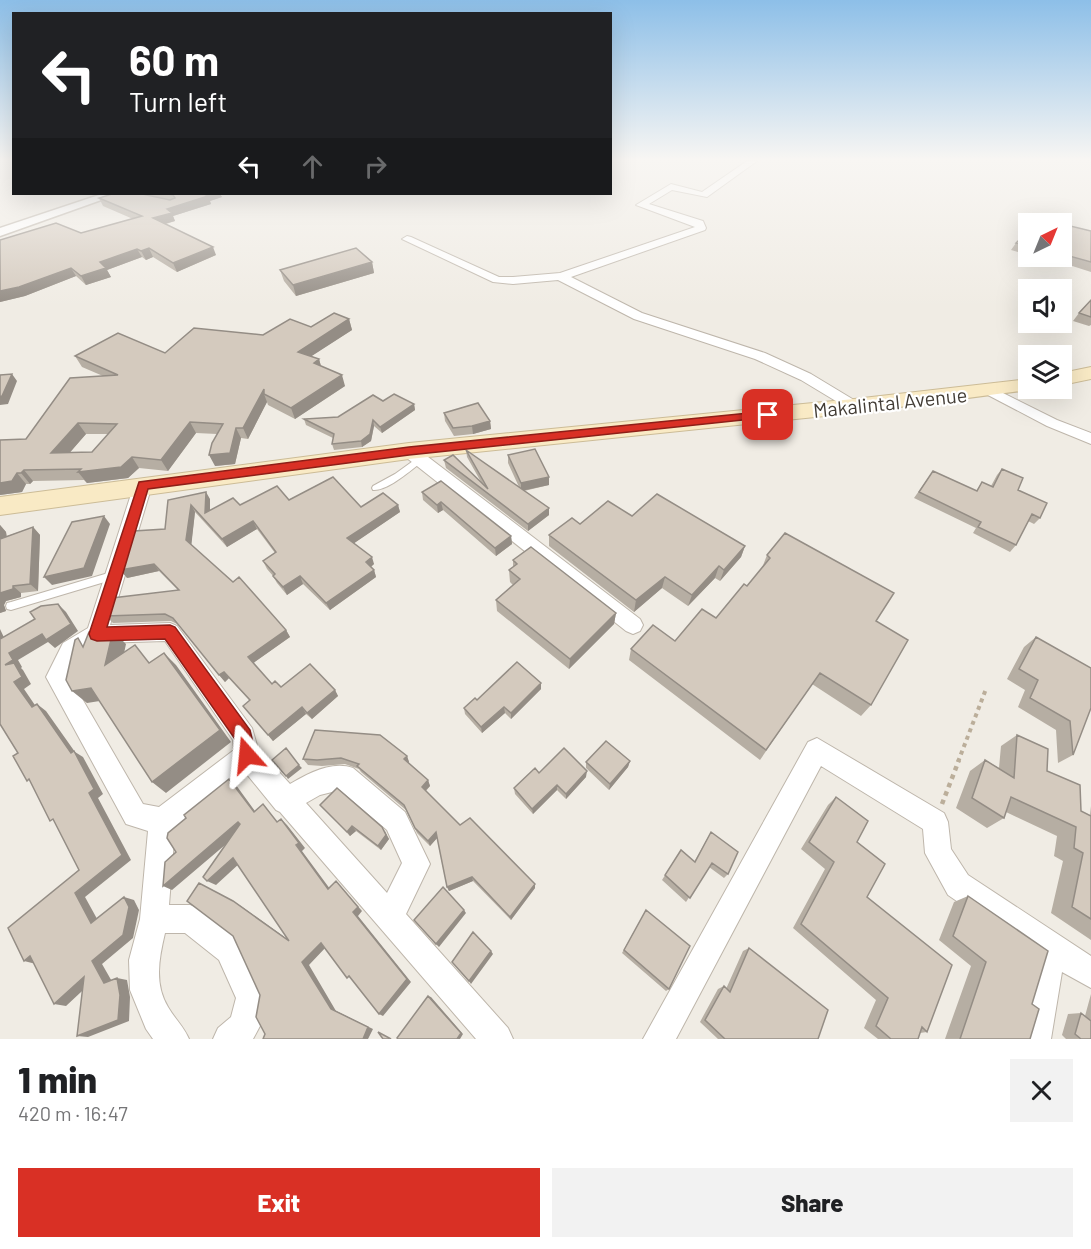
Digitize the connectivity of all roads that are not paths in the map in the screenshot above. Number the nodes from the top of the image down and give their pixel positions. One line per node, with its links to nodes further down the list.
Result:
1 (65, 209): 3 (street)
2 (655, 209): 5 (street)
3 (0, 232)
4 (407, 239): 5 (street)
5 (561, 277): 10 (street)
6 (1091, 373): 7 (main road)
7 (1072, 377)
8 (1018, 387): 9 (main road, Makalintal Avenue)
9 (991, 391): 10 (main road, Makalintal Avenue); 11 (street)
10 (854, 406): 12 (main road, Makalintal Avenue)
11 (1091, 439)
12 (415, 455): 13 (main road, Makalintal Avenue); 14 (lane); 18 (street)
13 (143, 485): 15 (main road, Makalintal Avenue); 16 (street)
14 (376, 488)
15 (0, 506)
16 (116, 575): 17 (lane); 19 (street)
17 (11, 606)
18 (633, 625)
19 (97, 634): 20 (street); 22 (street)
20 (247, 755): 21 (street); 22 (street)
21 (285, 801): 24 (street); 24 (street)
22 (162, 821): 23 (street)
23 (154, 919): 27 (street); 28 (street)
24 (389, 919): 29 (street)
25 (1051, 948): 26 (street); 30 (street); 31 (street)
26 (1091, 973)
27 (173, 1039)
28 (229, 1039)
29 (497, 1039)
30 (659, 1039)
31 (1035, 1039)

